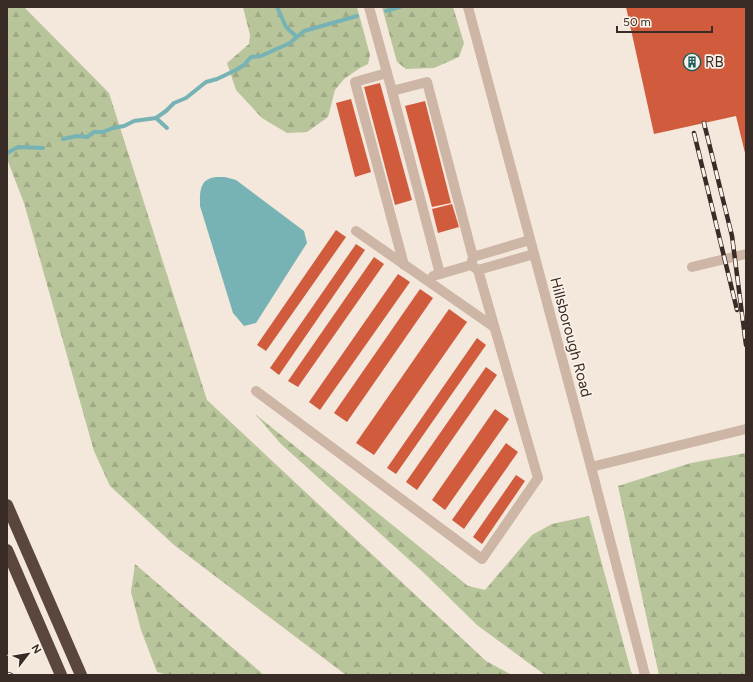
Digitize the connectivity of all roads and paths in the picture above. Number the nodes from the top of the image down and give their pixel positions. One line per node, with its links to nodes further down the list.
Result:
1 (369, 7): 3 (street)
2 (468, 7): 6 (street, Hillsborough Road)
3 (387, 73): 4 (street); 9 (street)
4 (392, 91): 10 (street); 12 (street)
5 (356, 232): 9 (street)
6 (530, 240): 7 (street, Hillsborough Road); 10 (street)
7 (534, 254): 10 (street); 17 (street, Hillsborough Road)
8 (746, 254): 11 (street)
9 (404, 264): 13 (street)
10 (474, 264): 12 (street); 14 (street)
11 (692, 267)
12 (440, 274): 13 (street)
13 (424, 278): 14 (street)
14 (494, 327): 15 (street)
15 (256, 391)
16 (746, 429): 17 (street)
17 (591, 467): 22 (street, Hillsborough Road)
18 (7, 505): 21 (highway)
19 (7, 550): 20 (highway)
20 (61, 675)
21 (81, 675)
22 (645, 675)

